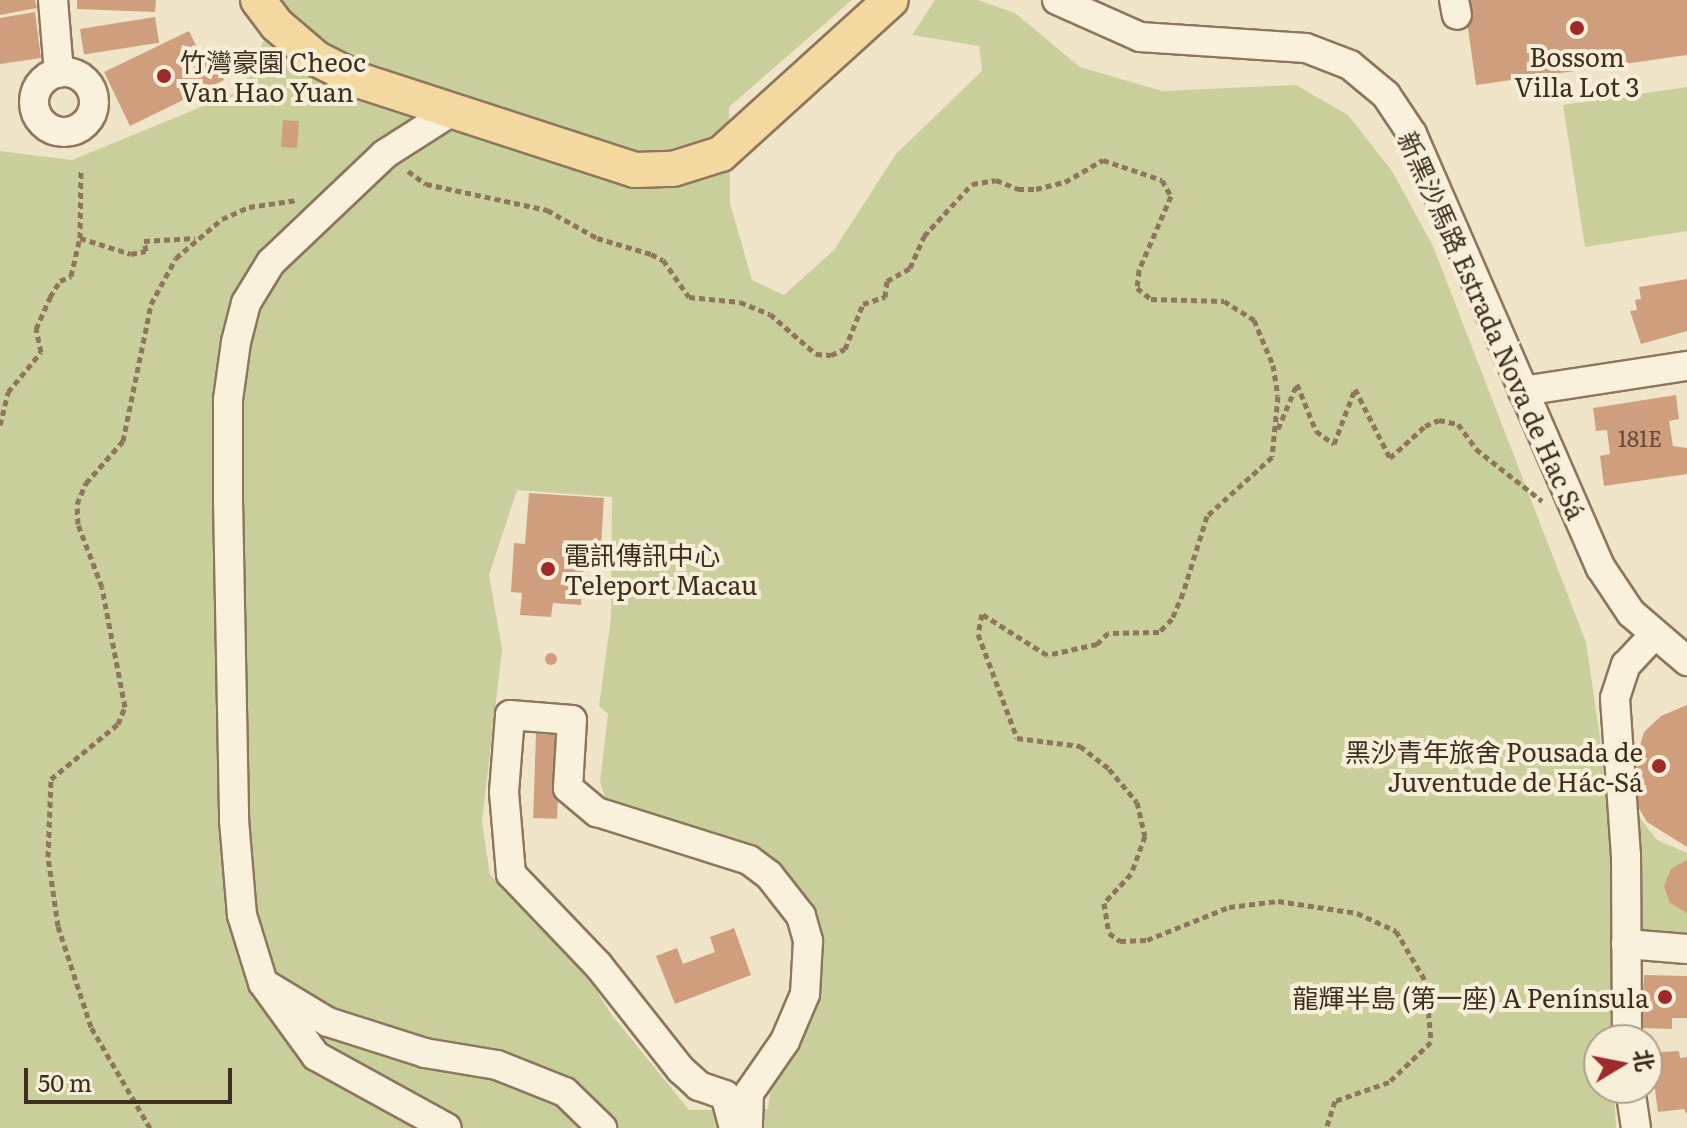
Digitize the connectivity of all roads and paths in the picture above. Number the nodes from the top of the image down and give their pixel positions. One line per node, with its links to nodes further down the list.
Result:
1 (53, 0): 7 (street)
2 (258, 0): 8 (main road)
3 (891, 0): 9 (main road)
4 (1057, 0): 6 (street, 新黑沙馬路 Estrada Nova de Hac Sá)
5 (1096, 0): 6 (street)
6 (1117, 29): 17 (street, 新黑沙馬路 Estrada Nova de Hac Sá)
7 (59, 73)
8 (416, 101): 9 (main road); 10 (street)
9 (449, 113): 10 (street)
10 (409, 136): 11 (street)
11 (385, 154): 13 (street); 19 (path)
12 (81, 170): 14 (path)
13 (334, 198): 15 (path); 25 (street)
14 (80, 238): 15 (path); 18 (path)
15 (195, 238): 29 (path)
16 (1687, 366): 17 (street)
17 (1523, 391): 20 (street, 新黑沙馬路 Estrada Nova de Hac Sá)
18 (0, 425)
19 (1277, 433): 20 (path); 34 (path)
20 (1571, 501): 21 (street, 新黑沙馬路 Estrada Nova de Hac Sá)
21 (1653, 636): 22 (street, 新黑沙馬路 Estrada Nova de Hac Sá); 23 (street)
22 (1687, 661)
23 (1626, 944): 24 (street); 26 (street)
24 (1687, 949)
25 (263, 983): 30 (street); 31 (street)
26 (1627, 1024)
27 (737, 1094): 27 (street); 32 (street); 33 (street)
28 (1632, 1104): 35 (street)
29 (150, 1128)
30 (447, 1128)
31 (602, 1128)
32 (734, 1128)
33 (748, 1128)
34 (1326, 1128)
35 (1636, 1128)

